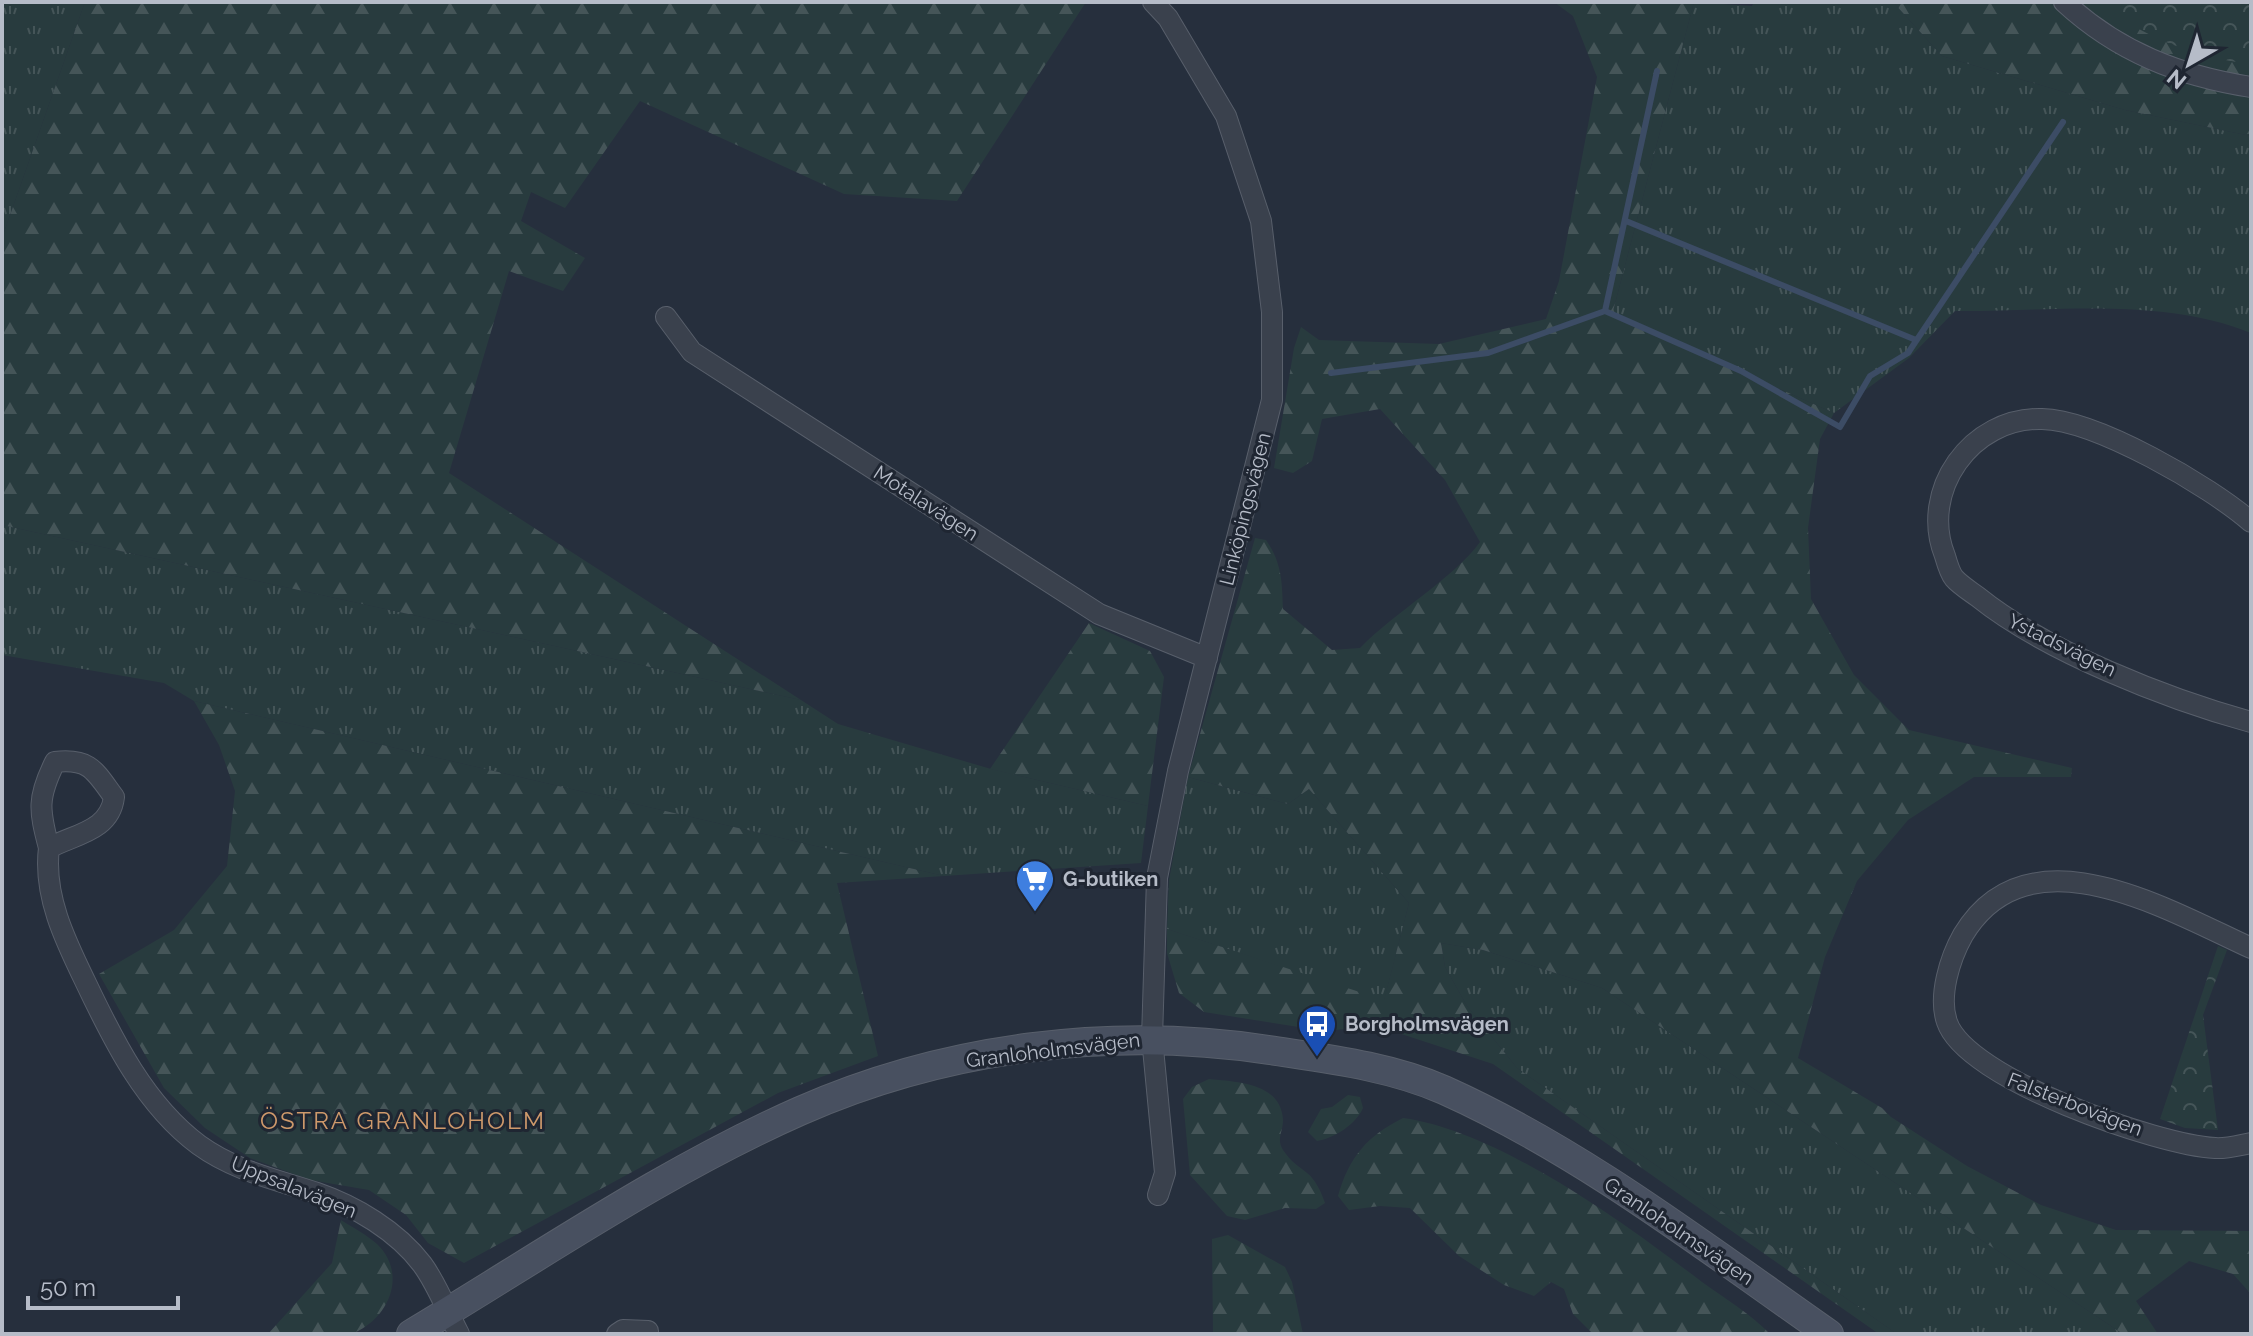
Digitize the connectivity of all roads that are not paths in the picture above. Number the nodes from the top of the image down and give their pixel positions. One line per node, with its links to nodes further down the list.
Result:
1 (1153, 2): 6 (street, Linköpingsvägen)
2 (2064, 2): 3 (street)
3 (2251, 87)
4 (666, 317): 6 (street, Motalavägen)
5 (2251, 522): 7 (street, Ystadsvägen)
6 (1207, 658): 10 (street, Linköpingsvägen)
7 (2251, 722)
8 (49, 848): 8 (street, Uppsalavägen); 13 (street, Uppsalavägen)
9 (2251, 948): 11 (street, Falsterbovägen)
10 (1152, 1038): 12 (street); 13 (street, Granloholmsvägen); 17 (street, Granloholmsvägen)
11 (2251, 1143)
12 (1158, 1195)
13 (453, 1323): 15 (street, Granloholmsvägen)
14 (648, 1331): 16 (street)
15 (411, 1334)
16 (617, 1334)
17 (1829, 1334)

